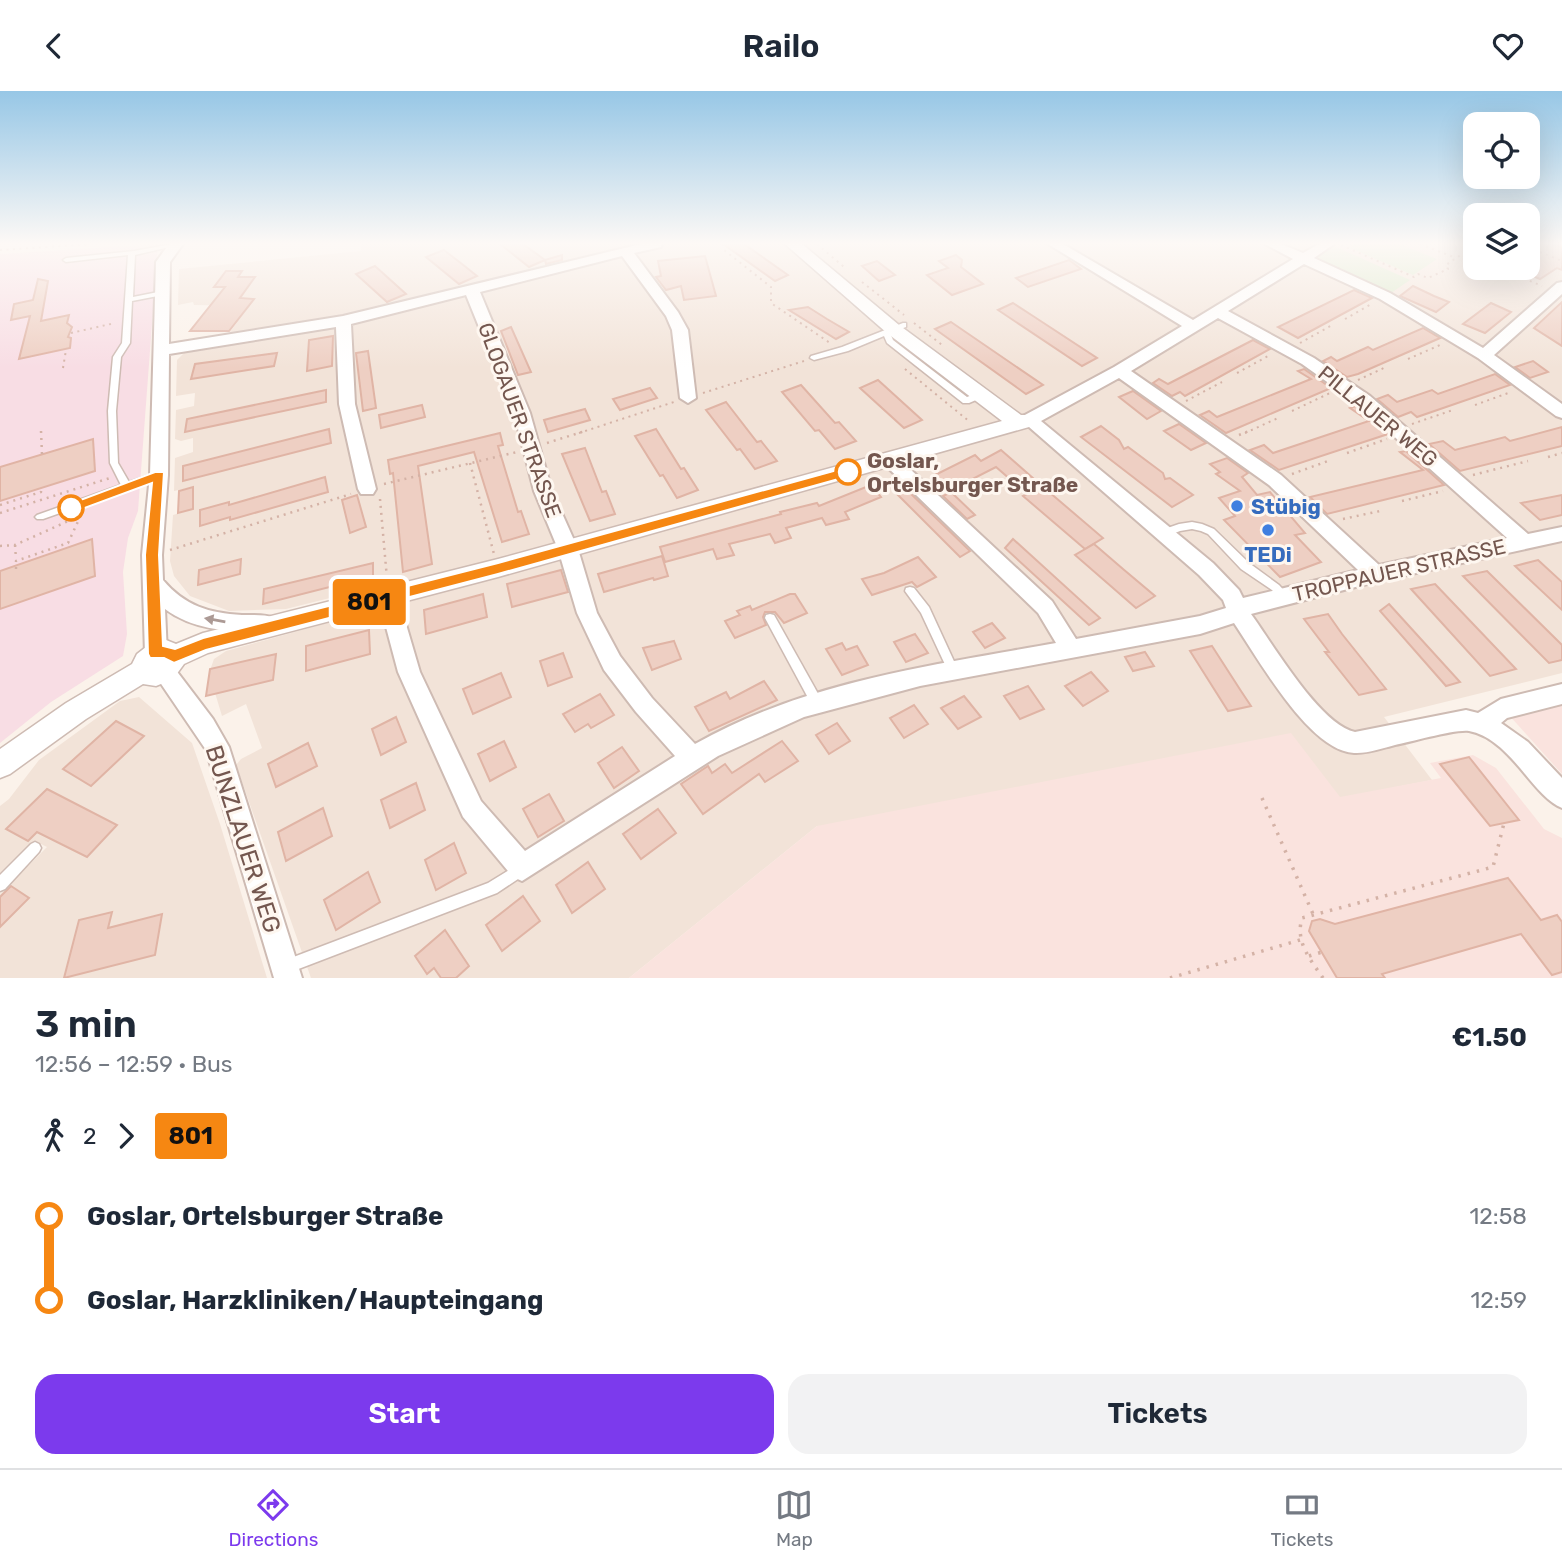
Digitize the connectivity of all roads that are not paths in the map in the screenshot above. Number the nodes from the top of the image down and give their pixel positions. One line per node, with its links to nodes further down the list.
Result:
1 (131, 285): 13 (lane)
2 (163, 285): 12 (street)
3 (494, 285): 11 (street)
4 (651, 285): 22 (street)
5 (842, 285): 17 (street)
6 (848, 285): 17 (street)
7 (1124, 285): 16 (street)
8 (1258, 285): 14 (street)
9 (1362, 285): 19 (street)
10 (1559, 289): 19 (street)
11 (472, 291): 15 (street); 33 (street, GLOGAUER STRASSE)
12 (163, 293): 13 (lane); 18 (street)
13 (130, 300): 27 (lane)
14 (1216, 311): 16 (street); 32 (street, PILLAUER WEG)
15 (343, 321): 18 (street); 28 (street)
16 (1191, 325): 21 (street)
17 (894, 329): 20 (lane); 24 (street); 24 (street)
18 (163, 350): 26 (street)
19 (1484, 355): 23 (street)
20 (814, 358)
21 (1120, 371): 24 (street); 34 (street)
22 (688, 398)
23 (1562, 412)
24 (1024, 422): 25 (street); 30 (street)
25 (890, 460): 33 (street); 42 (street)
26 (159, 475): 27 (lane); 35 (street)
27 (127, 487): 29 (lane)
28 (373, 487)
29 (40, 517)
30 (1161, 534): 37 (lane); 39 (street)
31 (1562, 534): 32 (street, TROPPAUER STRASSE)
32 (1524, 542): 34 (street, TROPPAUER STRASSE)
33 (568, 549): 38 (street); 48 (street, GLOGAUER STRASSE)
34 (1375, 574): 37 (street, TROPPAUER STRASSE)
35 (153, 582): 41 (street, one-way to 35); 43 (street)
36 (910, 591): 44 (lane)
37 (1284, 596): 39 (street, TROPPAUER STRASSE)
38 (388, 597): 41 (street); 52 (street)
39 (1237, 611): 42 (street, TROPPAUER STRASSE); 47 (street)
40 (770, 618): 46 (lane)
41 (283, 624): 43 (street)
42 (1070, 649): 44 (street, TROPPAUER STRASSE)
43 (159, 663): 49 (street); 54 (street, BUNZLAUER WEG)
44 (953, 670): 46 (street, TROPPAUER STRASSE)
45 (1562, 694): 47 (street)
46 (817, 703): 48 (street, TROPPAUER STRASSE)
47 (1482, 724): 50 (street)
48 (692, 757): 52 (street, TROPPAUER STRASSE)
49 (0, 765)
50 (1562, 796)
51 (35, 848): 53 (lane)
52 (522, 868): 54 (lane)
53 (0, 884)
54 (286, 973)

